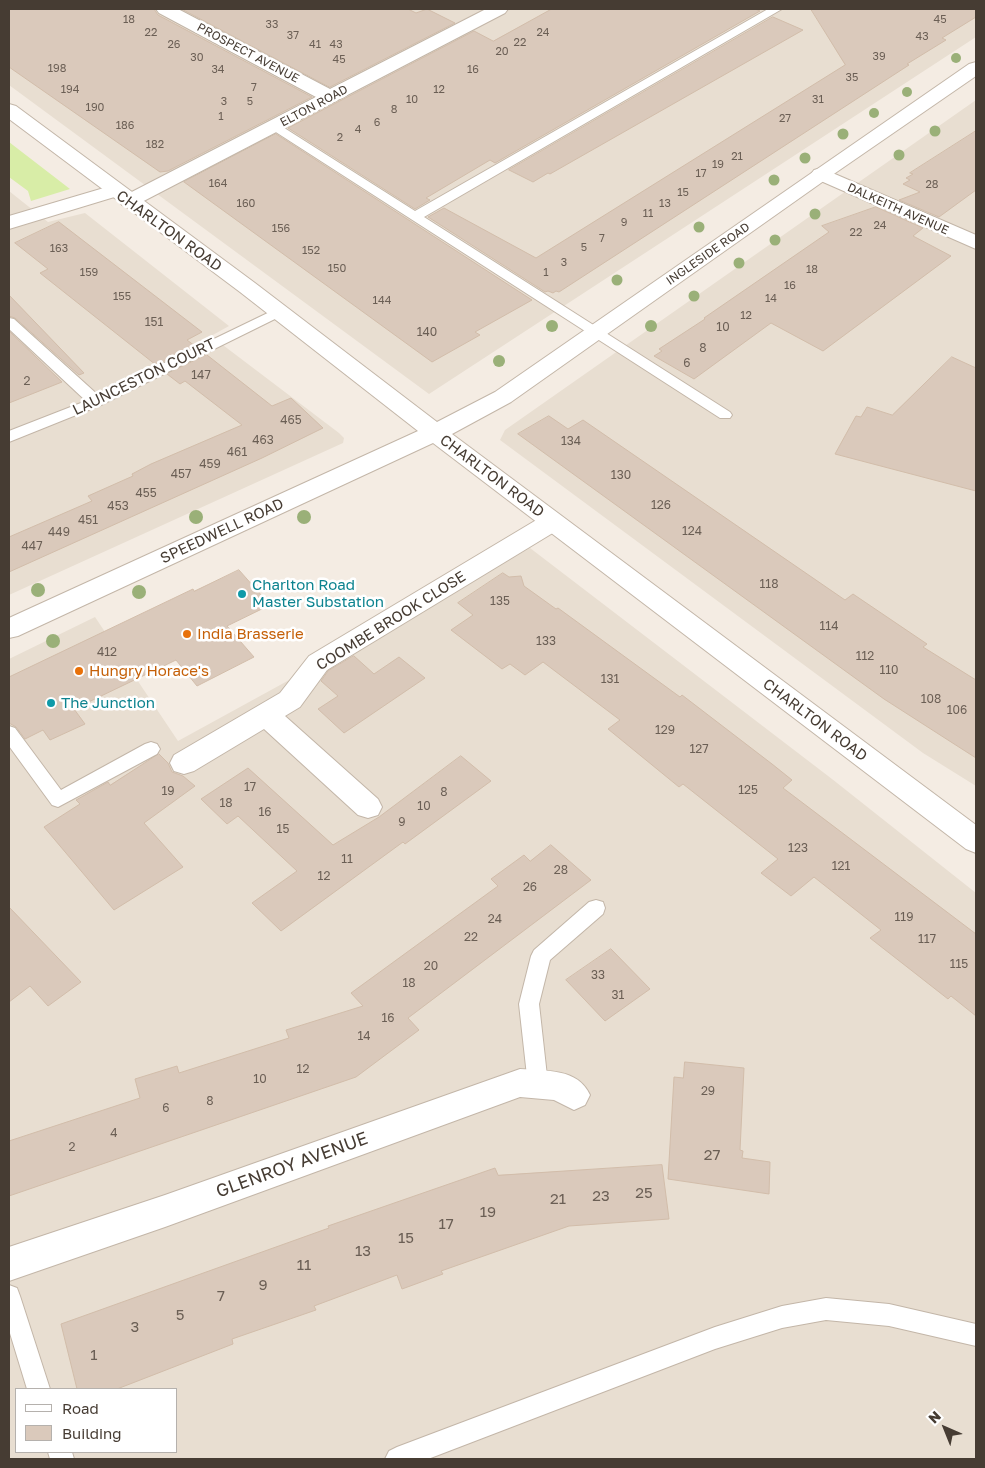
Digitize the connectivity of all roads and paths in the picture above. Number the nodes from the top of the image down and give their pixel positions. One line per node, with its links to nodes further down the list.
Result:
1 (165, 9): 5 (street, PROSPECT AVENUE)
2 (499, 9): 5 (street, ELTON ROAD)
3 (776, 9): 10 (lane)
4 (976, 68): 8 (street, INGLESIDE ROAD)
5 (331, 97): 7 (street, ELTON ROAD)
6 (9, 110): 9 (street, CHARLTON ROAD)
7 (274, 127): 9 (street, ELTON ROAD); 10 (lane)
8 (821, 174): 12 (street, DALKEITH AVENUE); 15 (street, INGLESIDE ROAD)
9 (121, 196): 11 (street, ELTON ROAD); 13 (street, CHARLTON ROAD)
10 (414, 217): 15 (lane)
11 (9, 223)
12 (976, 243)
13 (278, 312): 17 (lane, LAUNCESTON COURT); 19 (street, CHARLTON ROAD)
14 (9, 322): 16 (lane)
15 (595, 333): 18 (lane); 19 (street, INGLESIDE ROAD)
16 (15, 336): 17 (lane)
17 (96, 402): 20 (lane, LAUNCESTON COURT)
18 (725, 416)
19 (435, 433): 21 (street, CHARLTON ROAD); 22 (street, SPEEDWELL ROAD)
20 (9, 437)
21 (552, 522): 23 (street, COOMBE BROOK CLOSE); 28 (street, CHARLTON ROAD)
22 (9, 629)
23 (266, 715): 26 (street, COOMBE BROOK CLOSE); 27 (street)
24 (9, 733): 25 (lane)
25 (151, 749)
26 (184, 763)
27 (368, 807)
28 (976, 841)
29 (596, 908): 30 (lane)
30 (538, 1085): 31 (street, GLENROY AVENUE); 32 (street, GLENROY AVENUE)
31 (574, 1095)
32 (9, 1264)
33 (9, 1296): 35 (lane)
34 (976, 1335): 36 (lane)
35 (39, 1388)
36 (397, 1459)

